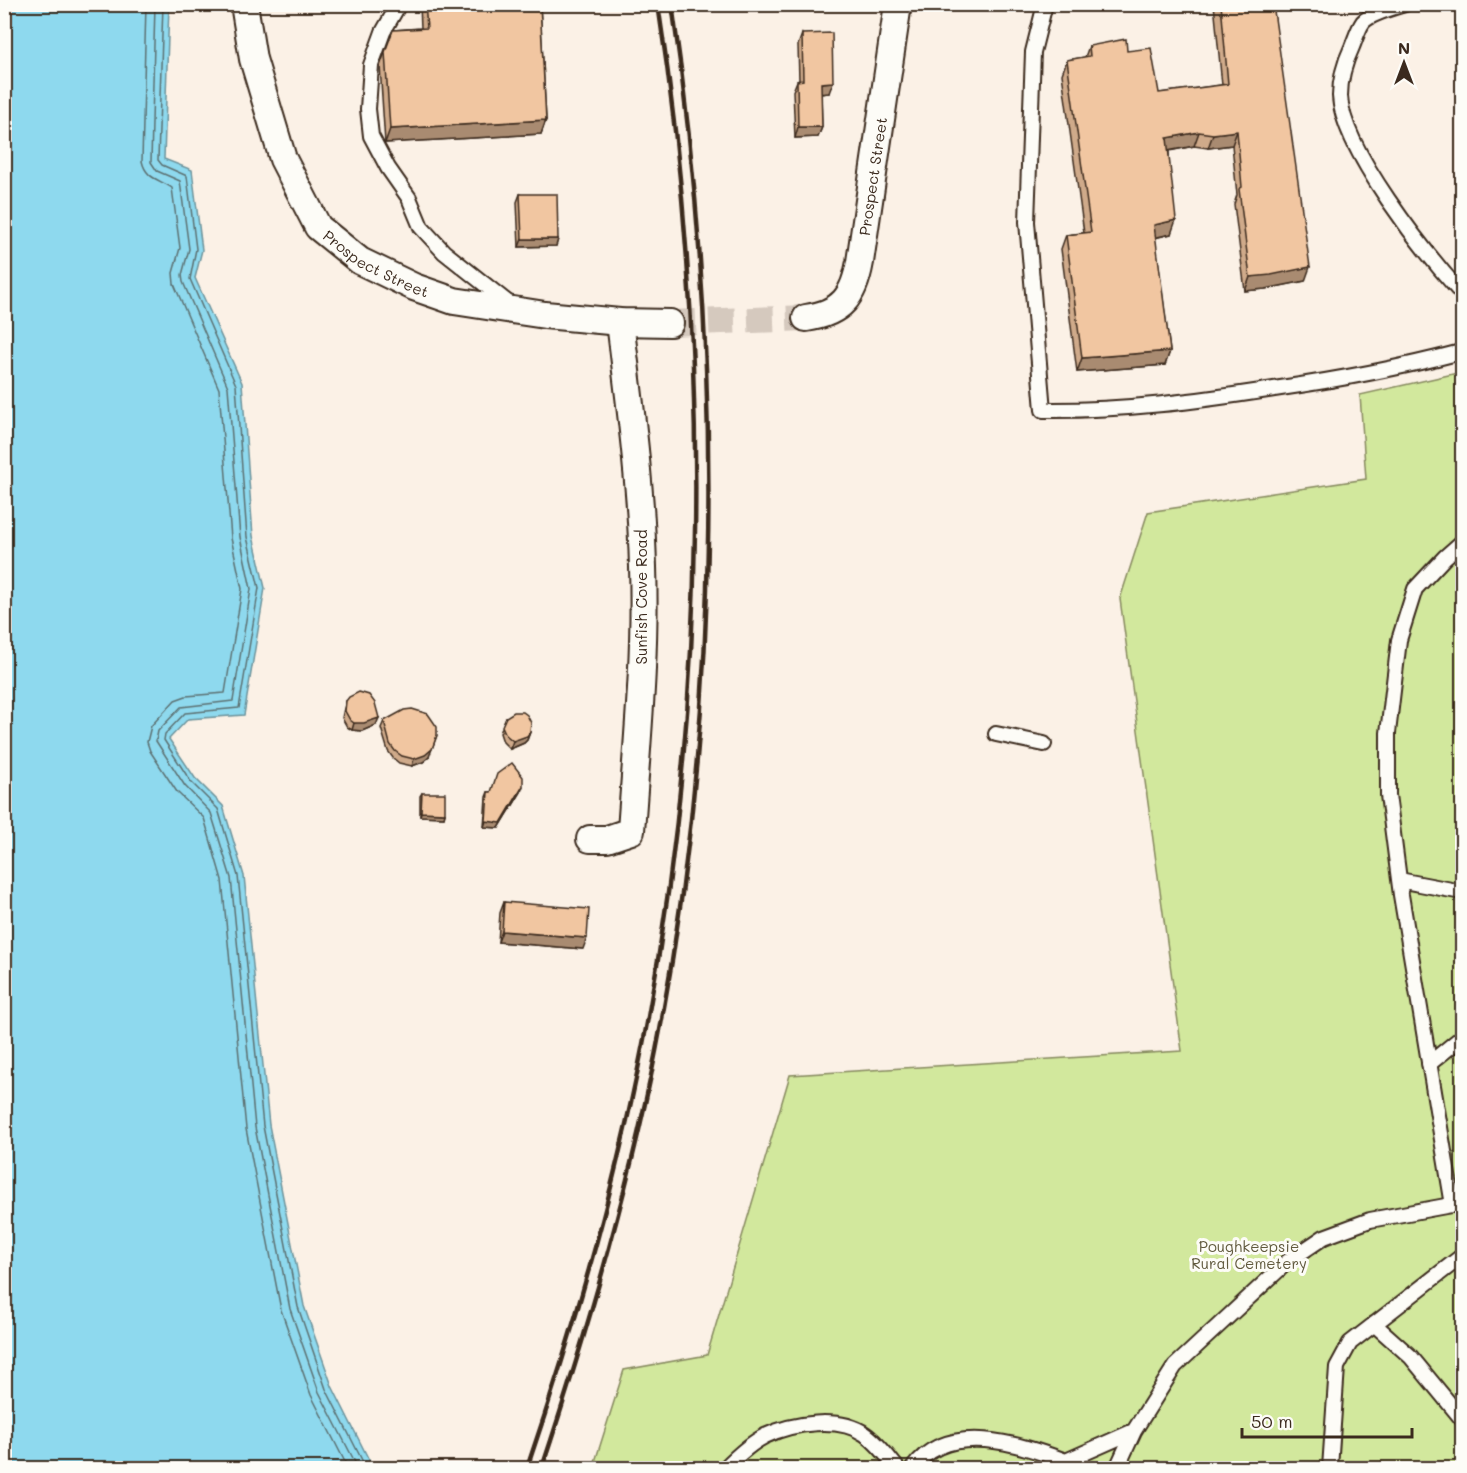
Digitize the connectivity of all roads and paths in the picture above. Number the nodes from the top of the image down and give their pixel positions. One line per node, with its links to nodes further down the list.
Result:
1 (244, 4): 9 (street, Prospect Street)
2 (399, 4): 9 (lane)
3 (898, 4): 10 (street, Prospect Street)
4 (1045, 4): 13 (lane)
5 (1365, 4): 7 (lane)
6 (1405, 4): 7 (lane)
7 (1364, 21): 8 (lane)
8 (1462, 294)
9 (519, 311): 11 (street, Prospect Street)
10 (806, 318)
11 (621, 322): 12 (street, Prospect Street); 17 (street, Sunfish Cove Road)
12 (670, 323)
13 (1462, 351)
14 (1462, 542): 18 (lane)
15 (996, 734): 16 (lane)
16 (1044, 744)
17 (591, 838)
18 (1399, 880): 19 (lane); 21 (lane)
19 (1462, 892)
20 (1462, 1037): 21 (lane)
21 (1429, 1064): 22 (lane)
22 (1458, 1204): 26 (lane)
23 (1462, 1256): 24 (lane)
24 (1374, 1324): 25 (lane); 32 (lane)
25 (1462, 1419)
26 (1134, 1431): 27 (lane); 31 (lane)
27 (1069, 1465): 30 (lane)
28 (725, 1468): 29 (lane)
29 (897, 1468)
30 (913, 1468)
31 (1117, 1468)
32 (1330, 1468)

